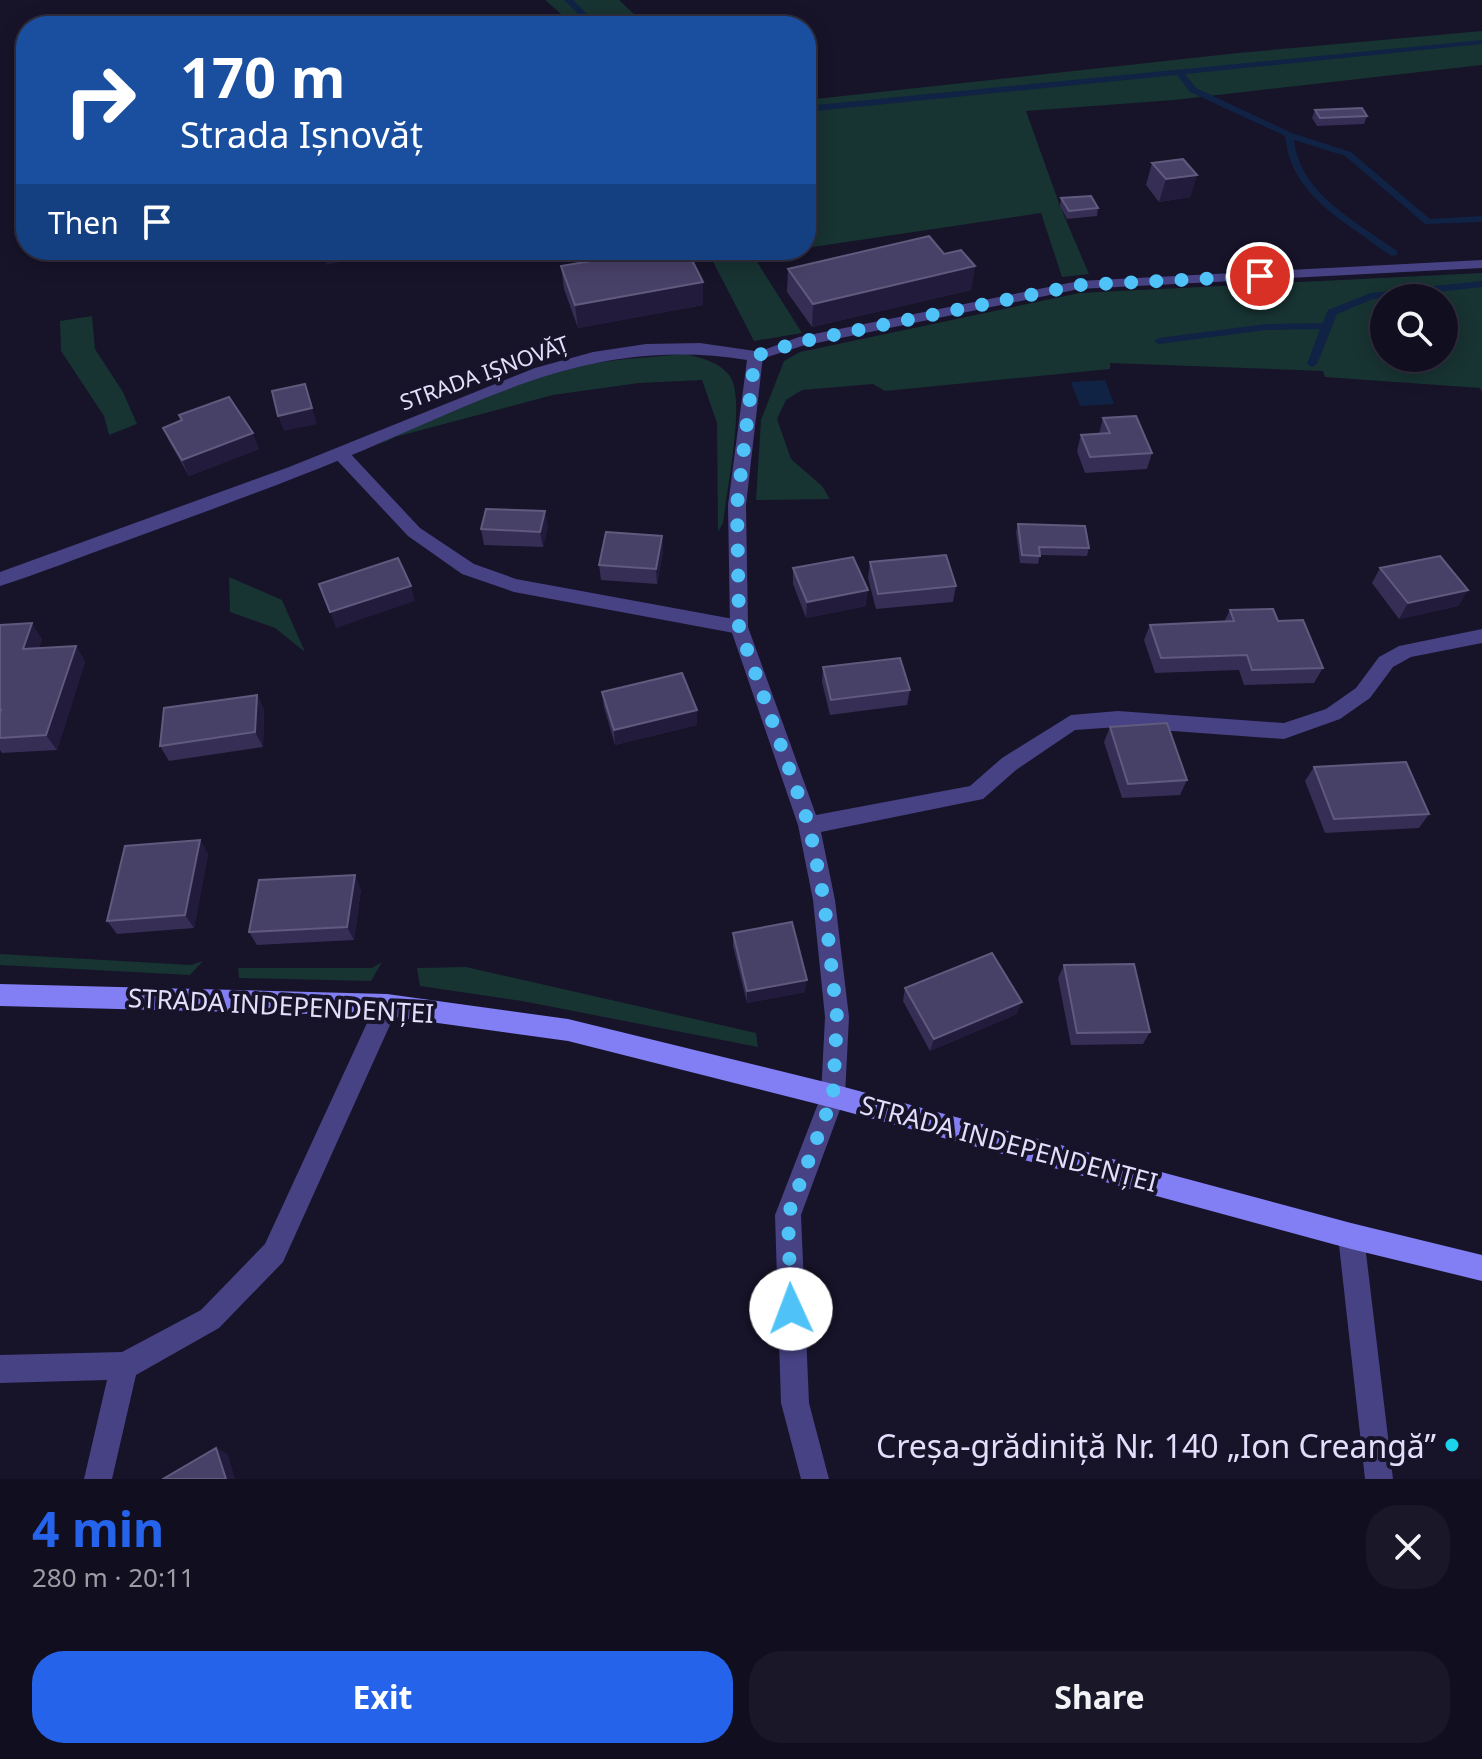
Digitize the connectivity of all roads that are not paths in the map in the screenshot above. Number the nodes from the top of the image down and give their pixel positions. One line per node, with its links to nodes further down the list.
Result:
1 (1482, 264): 2 (street, STRADA IȘNOVĂȚ)
2 (755, 356): 3 (street, STRADA IȘNOVĂȚ); 5 (street)
3 (340, 453): 4 (street, STRADA IȘNOVĂȚ); 5 (street)
4 (0, 579)
5 (739, 627): 7 (street)
6 (1482, 636): 7 (street)
7 (809, 825): 10 (street)
8 (0, 995): 9 (main road, STRADA INDEPENDENȚEI)
9 (387, 1005): 10 (main road, STRADA INDEPENDENȚEI); 14 (street)
10 (833, 1096): 11 (main road, STRADA INDEPENDENȚEI); 17 (street)
11 (1351, 1236): 13 (main road, STRADA INDEPENDENȚEI); 18 (street)
12 (1482, 1258): 13 (street)
13 (1482, 1268)
14 (124, 1366): 15 (street); 16 (street)
15 (0, 1369)
16 (98, 1479)
17 (815, 1479)
18 (1379, 1479)

